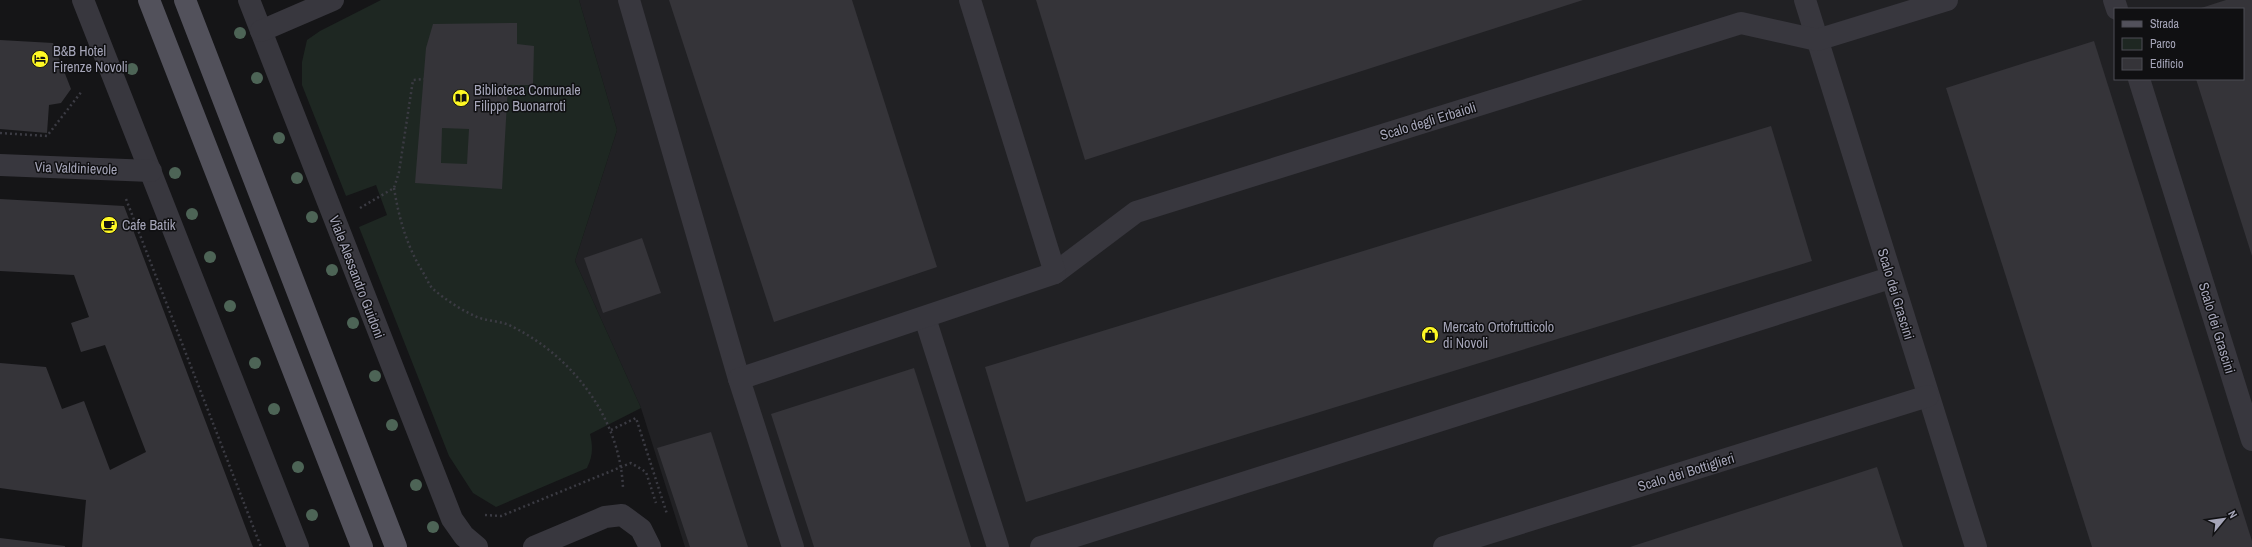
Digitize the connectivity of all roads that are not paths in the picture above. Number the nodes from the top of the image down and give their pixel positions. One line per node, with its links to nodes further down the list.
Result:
1 (83, 0): 14 (street)
2 (149, 0): 22 (main road)
3 (185, 0): 23 (main road)
4 (249, 0): 10 (street, Viale Alessandro Guidoni)
5 (333, 0): 10 (street)
6 (629, 0): 18 (street)
7 (970, 0): 15 (street)
8 (1805, 0): 11 (street, Scalo dei Grascini)
9 (1947, 0): 11 (street)
10 (261, 31): 24 (street, Viale Alessandro Guidoni)
11 (1817, 40): 15 (street, Scalo degli Erbaioli); 16 (street, Scalo dei Grascini)
12 (2139, 80): 20 (street, Scalo dei Grascini)
13 (0, 165): 14 (street, Via Valdinievole)
14 (151, 171): 21 (street)
15 (1056, 273): 17 (street, Scalo degli Erbaioli)
16 (1890, 278): 19 (street, Scalo dei Grascini); 29 (street)
17 (924, 318): 18 (street, Scalo degli Erbaioli); 28 (street)
18 (739, 379): 27 (street)
19 (1928, 396): 30 (street, Scalo dei Bottiglieri); 31 (street, Scalo dei Grascini)
20 (2252, 440)
21 (298, 547)
22 (362, 547)
23 (396, 547)
24 (477, 547)
25 (534, 547): 26 (street)
26 (650, 547)
27 (794, 547)
28 (998, 547)
29 (1040, 547)
30 (1444, 547)
31 (1976, 547)

